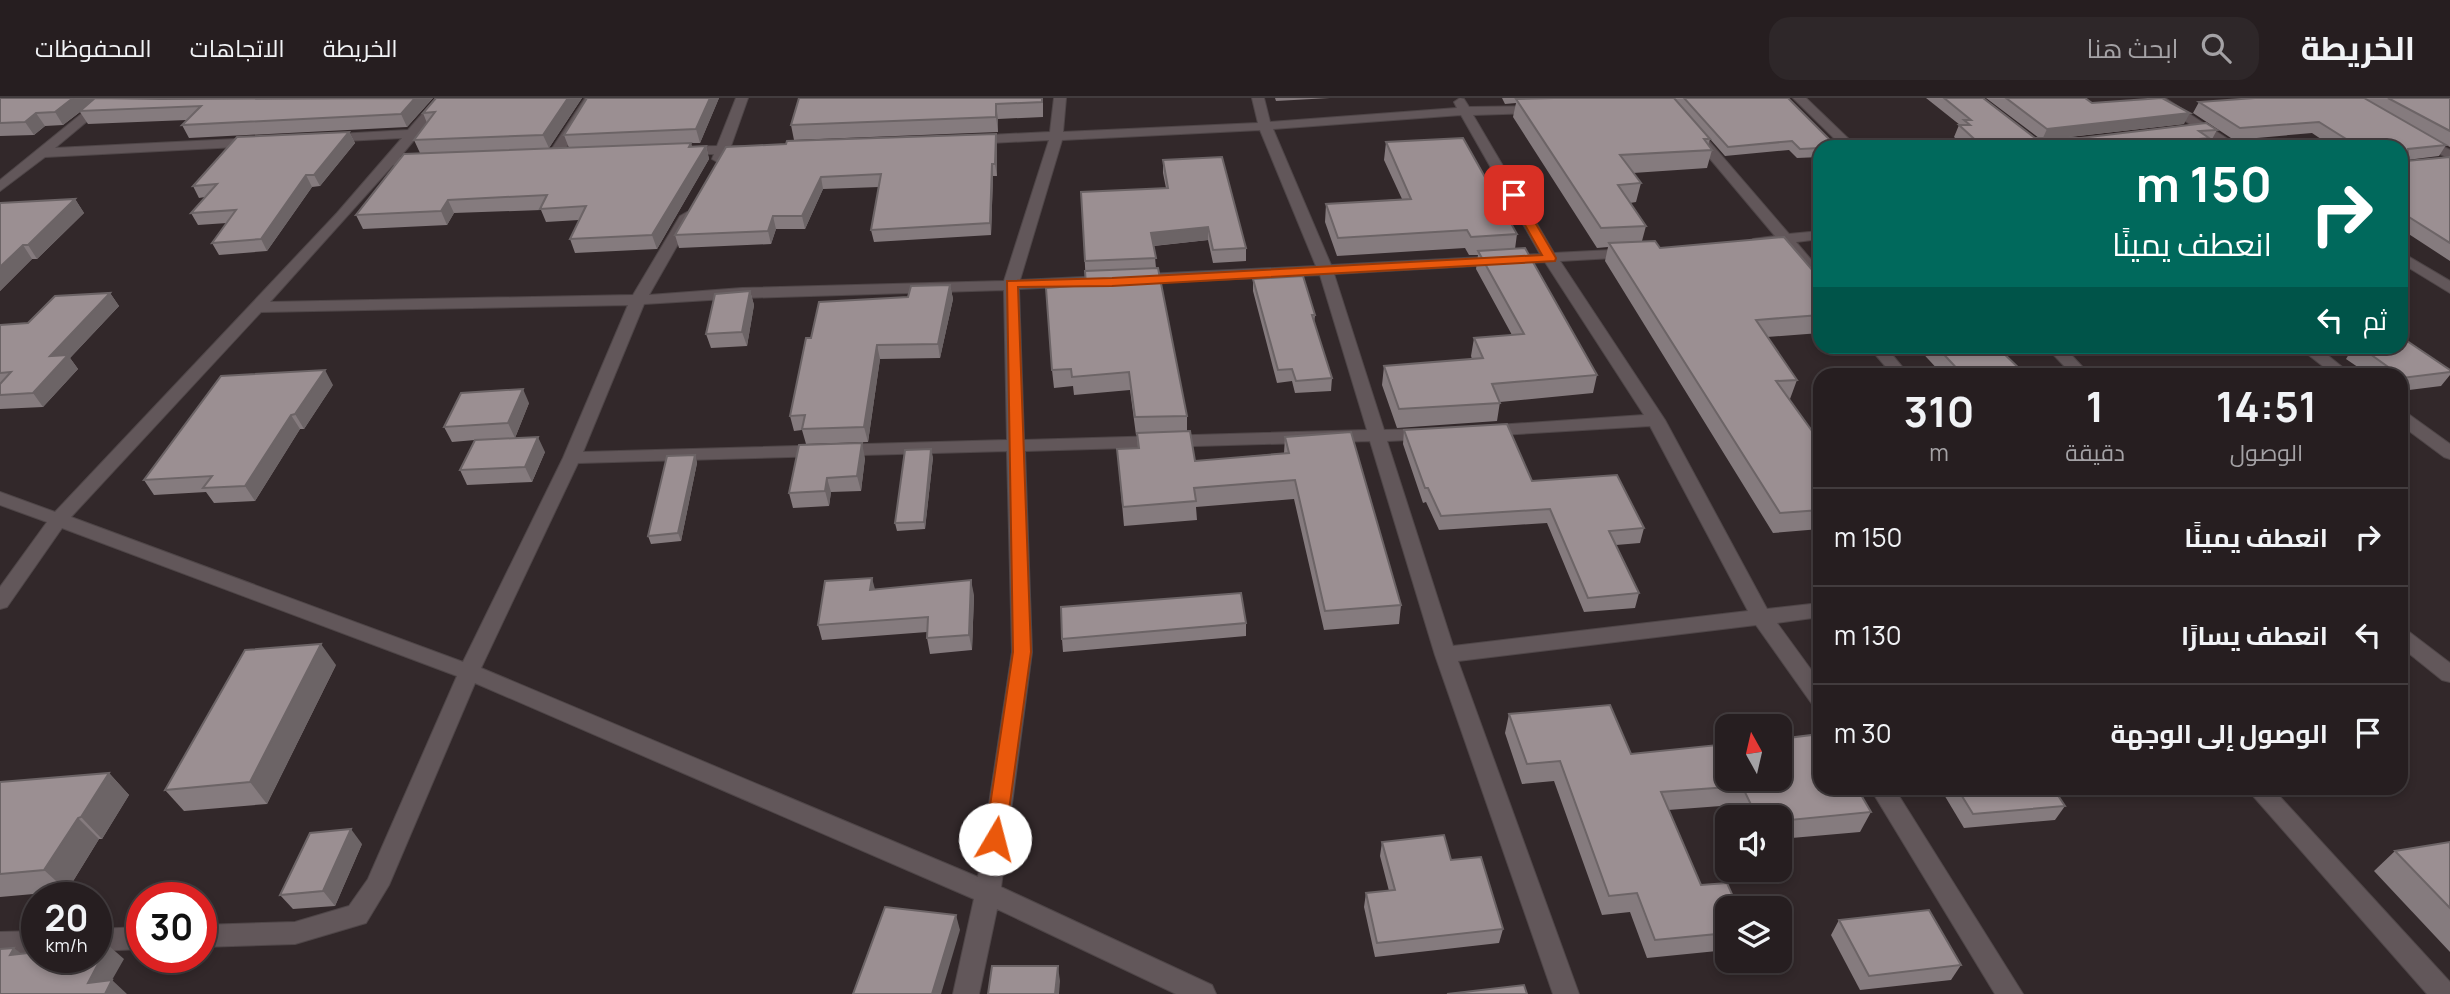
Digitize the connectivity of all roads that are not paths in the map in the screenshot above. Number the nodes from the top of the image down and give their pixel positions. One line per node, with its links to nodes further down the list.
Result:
1 (109, 98): 26 (street)
2 (443, 98): 16 (street)
3 (591, 98): 28 (street)
4 (742, 98): 24 (street)
5 (1060, 98): 17 (street)
6 (1258, 98): 12 (street)
7 (1799, 98): 19 (street)
8 (2157, 98): 13 (street)
9 (1462, 104): 11 (street); 12 (street); 38 (street)
10 (1665, 104): 35 (street)
11 (1548, 109)
12 (1265, 126): 17 (street); 40 (street)
13 (2204, 128): 15 (street); 20 (street)
14 (2404, 130): 27 (street)
15 (2177, 132)
16 (412, 134): 18 (street); 30 (street)
17 (1056, 137): 22 (street); 42 (street)
18 (316, 139)
19 (1843, 140)
20 (2222, 140)
21 (275, 141): 26 (street)
22 (960, 141)
23 (766, 148): 24 (street)
24 (724, 150): 25 (street); 31 (street)
25 (672, 152)
26 (41, 153): 32 (street)
27 (2450, 155)
28 (554, 156)
29 (444, 159): 30 (street)
30 (389, 161): 45 (street)
31 (711, 173)
32 (0, 187)
33 (698, 196): 44 (street)
34 (1813, 236): 35 (street)
35 (1786, 239): 36 (street); 41 (street)
36 (1746, 243)
37 (1643, 252): 38 (street)
38 (1550, 258): 40 (street); 52 (street)
39 (2408, 261): 43 (street)
40 (1326, 271): 42 (street); 54 (street)
41 (1813, 271)
42 (1012, 284): 44 (street); 55 (street)
43 (2450, 288)
44 (638, 300): 45 (street); 57 (street)
45 (256, 307): 59 (street)
46 (1883, 354): 49 (street)
47 (2061, 354): 50 (street)
48 (2316, 354): 51 (street)
49 (1895, 368)
50 (2075, 368)
51 (2335, 368)
52 (1656, 420): 54 (street); 62 (street)
53 (2408, 422): 56 (street)
54 (1378, 437): 55 (street); 64 (street)
55 (1016, 447): 57 (street); 70 (street)
56 (2450, 453)
57 (572, 458): 65 (street)
58 (0, 498): 59 (street)
59 (58, 520): 60 (street); 65 (street)
60 (0, 602)
61 (1813, 611): 62 (street)
62 (1761, 616): 64 (street); 67 (street)
63 (2408, 641): 66 (street)
64 (1445, 655): 76 (street)
65 (469, 672): 70 (street); 71 (street)
66 (2450, 674)
67 (1813, 688)
68 (1886, 795): 77 (street)
69 (2264, 795): 78 (street)
70 (988, 893): 74 (street); 75 (street)
71 (217, 935)
72 (21, 942): 73 (street)
73 (0, 943)
74 (965, 994)
75 (1203, 994)
76 (1566, 994)
77 (2010, 994)
78 (2444, 994)

